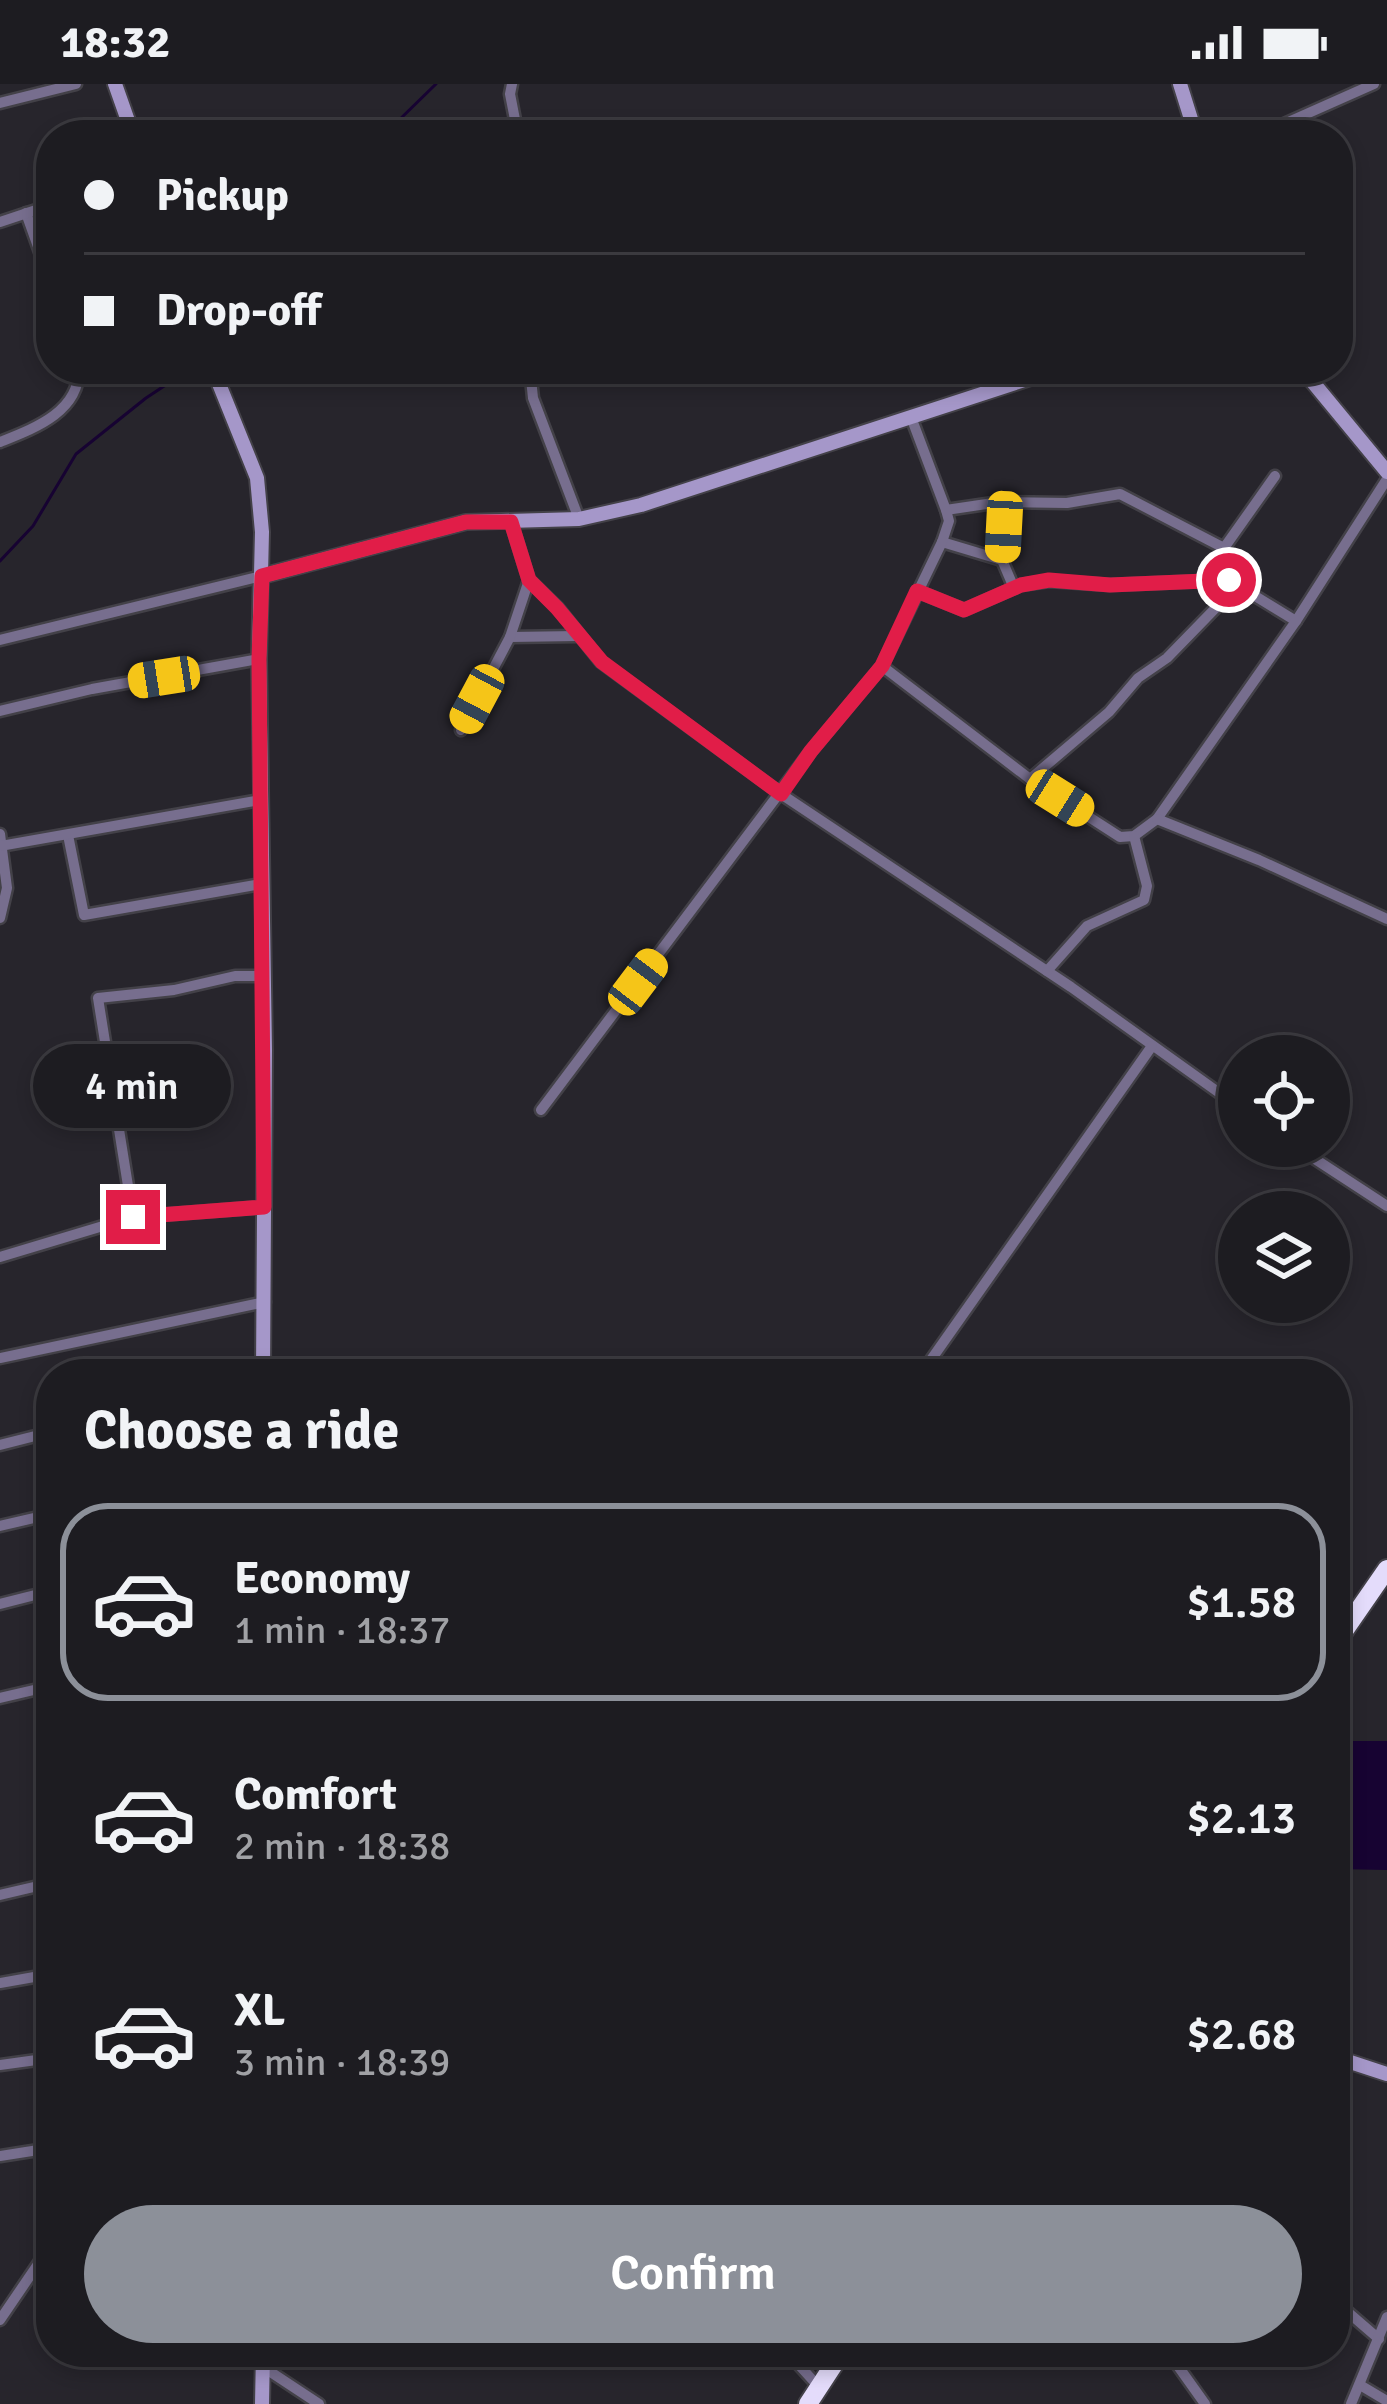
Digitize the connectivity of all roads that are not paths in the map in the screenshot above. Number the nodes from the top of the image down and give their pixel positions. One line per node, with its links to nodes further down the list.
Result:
1 (76, 84): 8 (street)
2 (115, 84): 9 (street)
3 (512, 84): 10 (street)
4 (1180, 84): 11 (street)
5 (1343, 84): 7 (street)
6 (1374, 84): 7 (street)
7 (1348, 98): 12 (street)
8 (0, 103)
9 (128, 120)
10 (515, 120)
11 (1191, 120)
12 (1294, 120)
13 (36, 210): 14 (street)
14 (26, 213): 15 (street); 16 (street)
15 (0, 223)
16 (36, 241)
17 (77, 384): 23 (street)
18 (219, 384): 33 (street)
19 (532, 384): 28 (street)
20 (1012, 384): 22 (street)
21 (1314, 384): 25 (street)
22 (911, 417): 27 (street); 28 (street)
23 (0, 442)
24 (1275, 476): 31 (street)
25 (1387, 476): 38 (street)
26 (1000, 502): 27 (street); 31 (street); 32 (street)
27 (946, 510): 30 (street)
28 (579, 519): 29 (street)
29 (511, 522): 33 (street); 34 (street)
30 (943, 542): 32 (street); 37 (street)
31 (1224, 548): 35 (street)
32 (1002, 560): 36 (street)
33 (262, 576): 41 (street); 42 (street)
34 (529, 580): 39 (street); 40 (street)
35 (1234, 582): 36 (street); 38 (street); 46 (street)
36 (1014, 588): 37 (street)
37 (917, 591): 43 (street)
38 (1296, 621): 49 (street)
39 (577, 636): 40 (street); 47 (street)
40 (510, 637): 45 (street)
41 (0, 640)
42 (259, 659): 44 (street); 48 (street)
43 (882, 666): 46 (street); 47 (street)
44 (0, 711)
45 (461, 730)
46 (1030, 779): 51 (street)
47 (781, 794): 56 (street); 60 (street)
48 (260, 800): 50 (street); 53 (street)
49 (1157, 819): 51 (street); 55 (street)
50 (68, 835): 52 (street); 53 (street)
51 (1134, 836): 56 (street)
52 (1, 842): 54 (street)
53 (261, 884): 57 (street)
54 (0, 918)
55 (1387, 919)
56 (1046, 970): 58 (street)
57 (262, 976): 63 (street); 64 (street)
58 (1151, 1046): 59 (street); 69 (street)
59 (1218, 1092)
60 (541, 1110)
61 (1327, 1167): 62 (street)
62 (1387, 1206)
63 (264, 1207): 64 (street); 66 (street)
64 (133, 1217): 65 (street)
65 (0, 1257)
66 (265, 1302): 67 (street); 68 (street)
67 (0, 1358)
68 (263, 1359)
69 (932, 1359)
70 (36, 1436): 71 (street)
71 (0, 1445)
72 (36, 1518): 73 (street)
73 (0, 1526)
74 (1387, 1569): 77 (highway)
75 (36, 1596): 76 (street)
76 (0, 1604)
77 (1350, 1622)
78 (36, 1690): 79 (street)
79 (0, 1698)
80 (36, 1887): 81 (street)
81 (0, 1895)
82 (36, 1976): 83 (street)
83 (0, 1983)
84 (36, 2060): 86 (street)
85 (1350, 2062): 87 (street)
86 (0, 2065)
87 (1387, 2074)
88 (36, 2150): 89 (street)
89 (0, 2156)
90 (36, 2267): 93 (street)
91 (1350, 2314): 94 (street)
92 (1387, 2317): 94 (street)
93 (0, 2320)
94 (1379, 2339): 100 (street)
95 (263, 2367): 103 (street)
96 (272, 2367): 104 (street)
97 (796, 2367): 101 (street)
98 (832, 2367): 101 (highway)
99 (1178, 2367): 105 (street)
100 (1360, 2385): 102 (street); 106 (street)
101 (814, 2395)
102 (1387, 2401)
103 (262, 2404)
104 (319, 2404)
105 (1204, 2404)
106 (1352, 2404)

